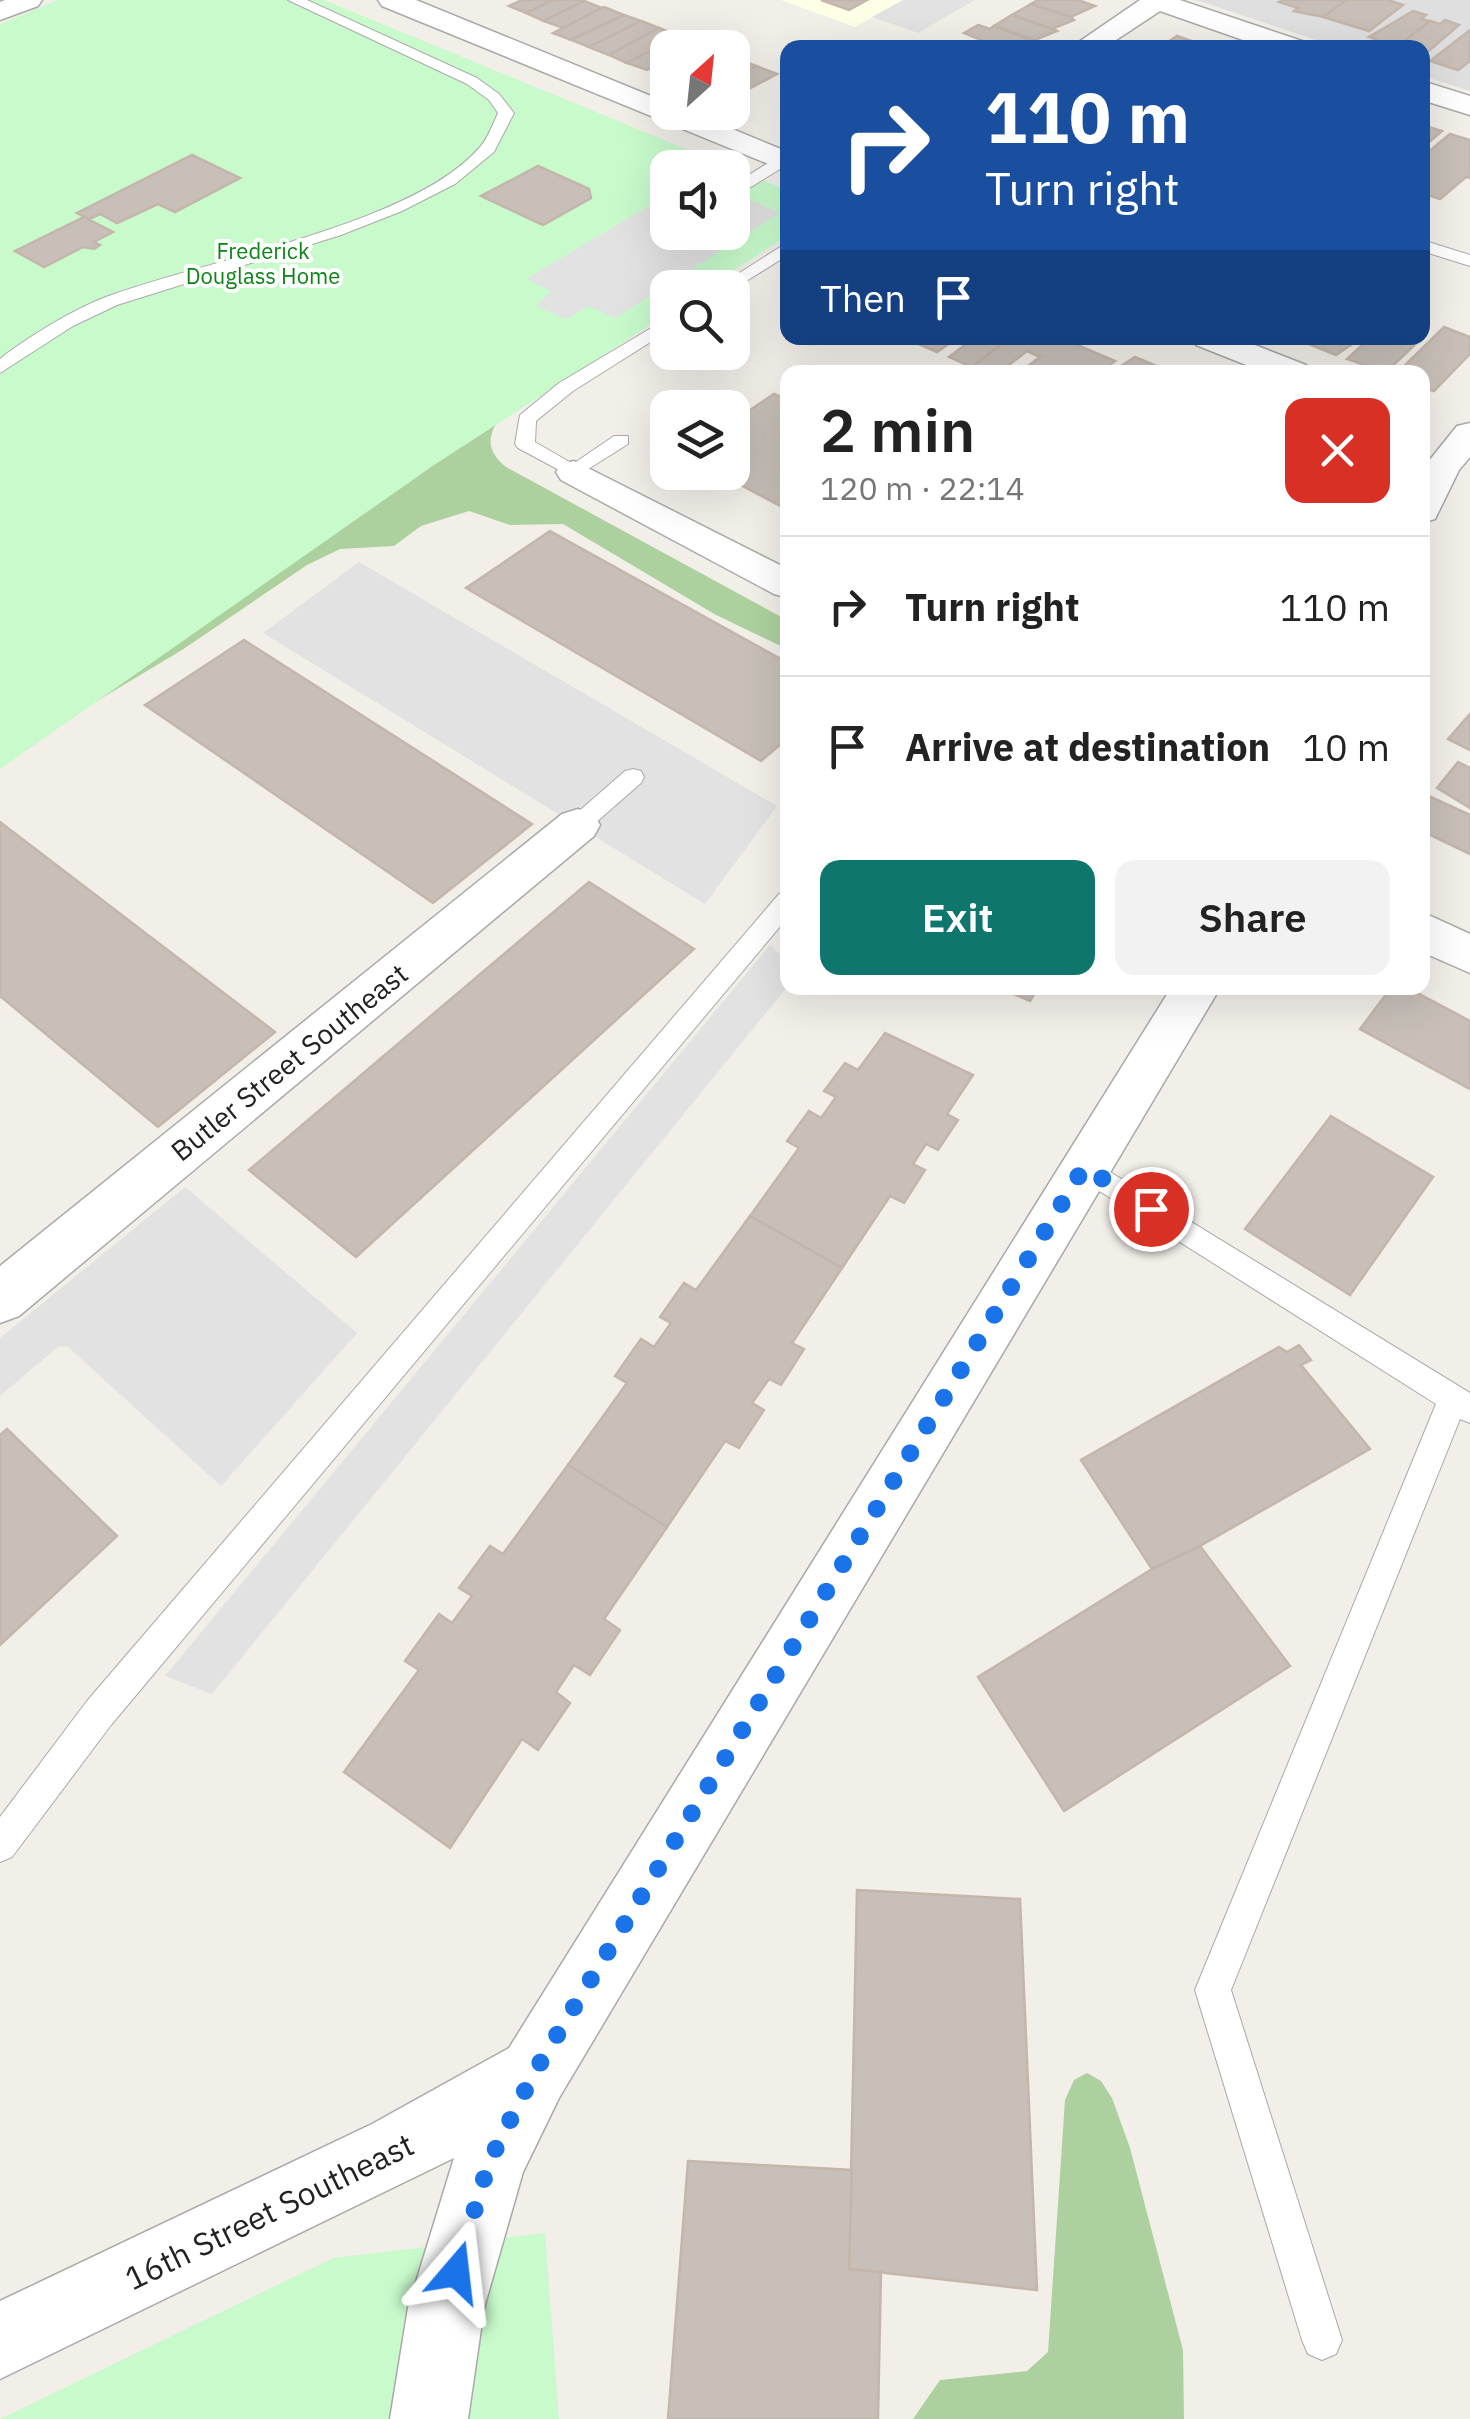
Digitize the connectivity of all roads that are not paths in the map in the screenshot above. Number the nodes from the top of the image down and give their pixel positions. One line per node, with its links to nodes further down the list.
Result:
1 (28, 0): 5 (street)
2 (296, 0): 20 (lane)
3 (392, 0): 10 (street)
4 (1156, 0): 6 (street); 7 (street)
5 (0, 12)
6 (1096, 40)
7 (1272, 40)
8 (1430, 93): 9 (street)
9 (1470, 106)
10 (780, 160)
11 (780, 165): 12 (lane)
12 (750, 181)
13 (1430, 247): 15 (lane)
14 (780, 252): 16 (lane)
15 (1470, 262)
16 (750, 271)
17 (650, 334): 23 (lane)
18 (1226, 345): 19 (street)
19 (1276, 365)
20 (0, 368)
21 (1460, 438): 24 (street)
22 (621, 440): 23 (lane)
23 (574, 472): 25 (street)
24 (1430, 493)
25 (780, 581)
26 (634, 777): 27 (lane)
27 (578, 825): 33 (street, Butler Street Southeast)
28 (780, 909): 35 (lane)
29 (1430, 934): 30 (street)
30 (1470, 955)
31 (1192, 995): 32 (street, 16th Street Southeast)
32 (1084, 1167): 34 (lane); 36 (street, 16th Street Southeast)
33 (0, 1300)
34 (1462, 1404): 37 (lane)
35 (0, 1845)
36 (534, 2073): 38 (street, 16th Street Southeast); 39 (street, 16th Street Southeast)
37 (1322, 2340)
38 (0, 2341)
39 (429, 2419)

